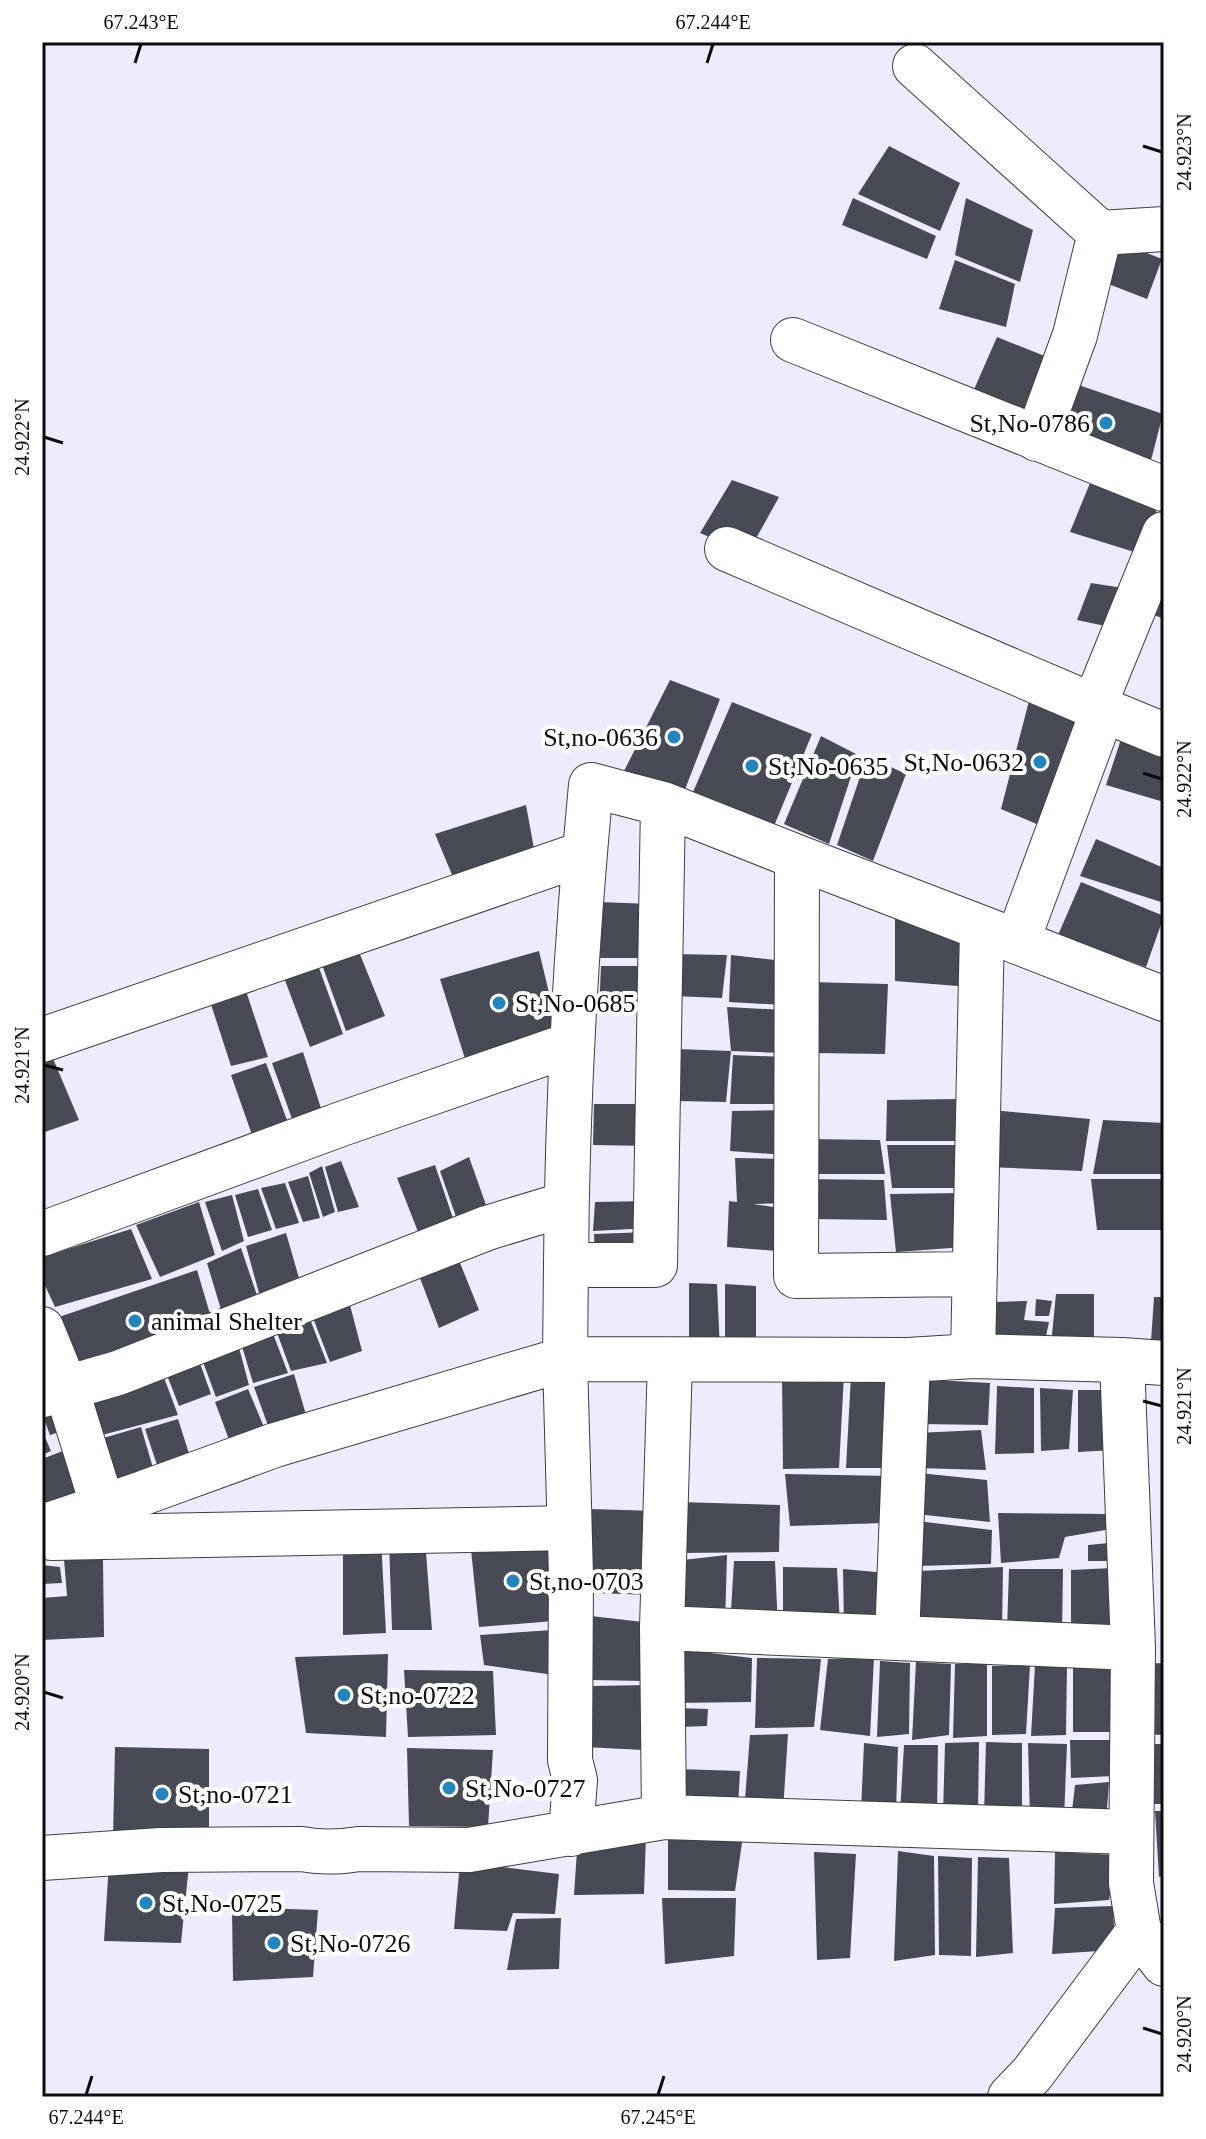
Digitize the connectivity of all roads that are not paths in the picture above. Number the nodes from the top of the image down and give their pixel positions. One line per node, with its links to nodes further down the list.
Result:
1 (915, 66): 3 (street)
2 (1164, 229): 3 (street)
3 (1100, 233): 5 (street)
4 (793, 340): 5 (street)
5 (1037, 439): 6 (street)
6 (1163, 485)
7 (1164, 534): 9 (street)
8 (727, 549): 9 (street)
9 (1099, 708): 10 (street); 14 (street)
10 (1164, 735)
11 (663, 804): 12 (street); 13 (street); 20 (street)
12 (585, 853): 16 (street); 17 (street)
13 (797, 857): 14 (street); 21 (street)
14 (1000, 935): 15 (street); 21 (street)
15 (1164, 999)
16 (42, 1040)
17 (572, 1044): 18 (street); 19 (street)
18 (566, 1204): 20 (street); 28 (street)
19 (42, 1234)
20 (566, 1265): 24 (street)
21 (975, 1274): 23 (street)
22 (42, 1329): 28 (street)
23 (973, 1356): 26 (street); 27 (street)
24 (565, 1359): 25 (street); 29 (street); 31 (street)
25 (670, 1360): 26 (street); 33 (street)
26 (908, 1360): 34 (street)
27 (1143, 1361): 35 (street)
28 (54, 1392): 29 (street)
29 (103, 1507): 30 (street)
30 (42, 1527)
31 (569, 1528): 32 (street); 38 (street)
32 (42, 1538)
33 (662, 1628): 34 (street); 36 (street)
34 (897, 1638): 35 (street)
35 (1133, 1648): 37 (street)
36 (664, 1817): 37 (street); 38 (street)
37 (1130, 1832): 40 (street)
38 (571, 1834): 39 (street)
39 (42, 1858)
40 (1147, 1882): 41 (street)
41 (1152, 1948): 42 (street)
42 (1010, 2097)

